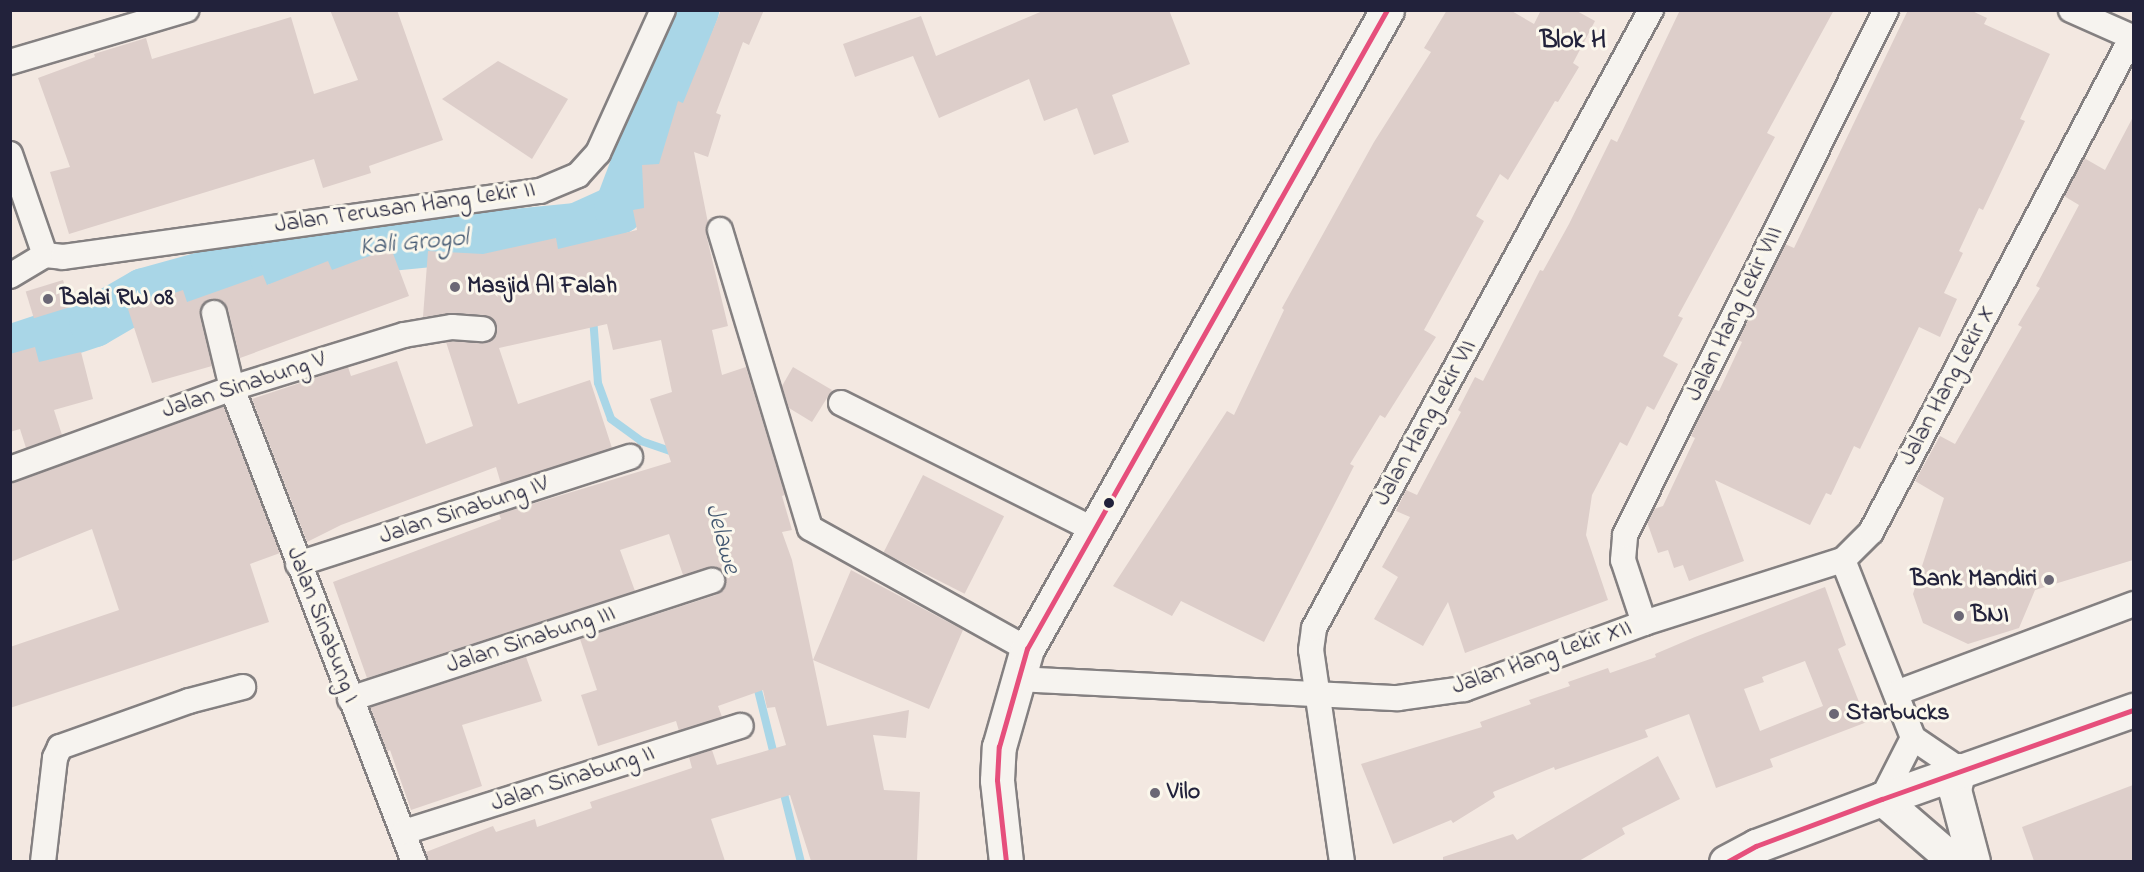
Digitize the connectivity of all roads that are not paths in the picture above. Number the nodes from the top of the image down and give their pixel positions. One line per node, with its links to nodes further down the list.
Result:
1 (186, 10): 8 (street)
2 (663, 10): 11 (street, Jalan Terusan Hang Lekir II)
3 (1387, 10): 19 (main road)
4 (1651, 10): 28 (street, Jalan Hang Lekir VII)
5 (1886, 10): 24 (street, Jalan Hang Lekir VIII)
6 (2071, 10): 7 (street)
7 (2124, 29): 20 (street, Jalan Hang Lekir X)
8 (10, 62)
9 (10, 154): 11 (street)
10 (720, 230): 25 (street)
11 (45, 255): 12 (street)
12 (10, 276)
13 (214, 313): 15 (street, Jalan Sinabung I)
14 (483, 329): 15 (street, Jalan Sinabung V)
15 (232, 388): 18 (street, Jalan Sinabung V); 21 (street, Jalan Sinabung I)
16 (841, 403): 19 (street)
17 (630, 457): 21 (street, Jalan Sinabung IV)
18 (10, 469)
19 (1095, 530): 25 (main road)
20 (1843, 560): 24 (street, Jalan Hang Lekir XII); 27 (street)
21 (298, 564): 29 (street, Jalan Sinabung I)
22 (712, 581): 29 (street, Jalan Sinabung III)
23 (2133, 604): 27 (street)
24 (1644, 623): 28 (street, Jalan Hang Lekir XII)
25 (1022, 664): 28 (street, Jalan Hang Lekir XII); 38 (main road)
26 (243, 687): 36 (street)
27 (1896, 693): 32 (street)
28 (1317, 696): 39 (street, Jalan Hang Lekir VII)
29 (350, 699): 35 (street, Jalan Sinabung I)
30 (2133, 710): 33 (main road)
31 (741, 726): 35 (street, Jalan Sinabung II)
32 (1913, 738): 33 (street); 34 (street)
33 (1960, 770): 34 (main road); 42 (street)
34 (1882, 799): 40 (main road); 41 (street)
35 (404, 832): 37 (street, Jalan Sinabung I)
36 (43, 861)
37 (414, 861)
38 (1006, 861)
39 (1342, 861)
40 (1726, 861)
41 (1955, 861)
42 (1974, 861)

